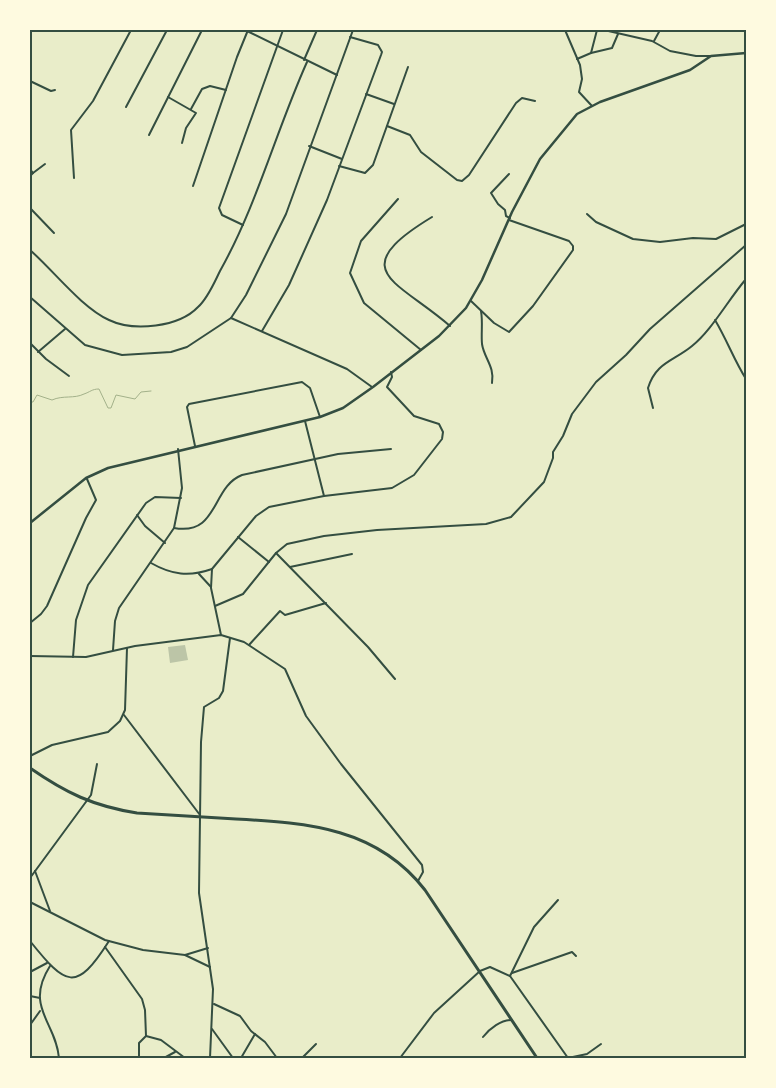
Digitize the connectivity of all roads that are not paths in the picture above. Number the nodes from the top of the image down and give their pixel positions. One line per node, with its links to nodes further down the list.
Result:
1 (131, 30): 44 (street)
2 (167, 30): 31 (street)
3 (202, 30): 27 (street)
4 (283, 30): 15 (street)
5 (317, 30): 20 (street)
6 (352, 30): 13 (street)
7 (565, 30): 19 (street)
8 (597, 30): 16 (street)
9 (604, 30): 12 (street)
10 (660, 30): 14 (street)
11 (247, 31): 15 (street); 25 (street)
12 (620, 34): 14 (street); 16 (street)
13 (350, 37): 22 (street); 26 (street)
14 (654, 42): 18 (street)
15 (277, 47): 20 (street); 52 (street)
16 (591, 53): 19 (street)
17 (746, 54): 18 (street)
18 (711, 56): 30 (street)
19 (577, 59): 30 (street)
20 (305, 61): 22 (street); 52 (street)
21 (408, 67): 29 (street)
22 (337, 75): 36 (street)
23 (30, 81): 24 (street)
24 (55, 90)
25 (226, 90): 32 (street); 45 (street)
26 (366, 94): 29 (street); 37 (street)
27 (168, 97): 32 (street); 34 (street)
28 (535, 100): 33 (street)
29 (394, 104): 33 (street)
30 (592, 106): 50 (street)
31 (126, 107)
32 (191, 109): 35 (street)
33 (387, 126): 39 (street)
34 (148, 135)
35 (182, 144)
36 (310, 146): 37 (street); 60 (street)
37 (342, 159): 39 (street)
38 (45, 164): 41 (street)
39 (339, 166): 64 (street)
40 (30, 169): 41 (street)
41 (34, 173): 43 (street)
42 (509, 174): 50 (street)
43 (30, 176)
44 (74, 178)
45 (193, 186)
46 (398, 199): 66 (street)
47 (30, 208): 53 (street)
48 (587, 214): 51 (street)
49 (432, 217): 62 (street)
50 (509, 219): 58 (street); 59 (street)
51 (746, 224)
52 (244, 226): 55 (street)
53 (54, 232)
54 (746, 245): 88 (street)
55 (30, 250)
56 (746, 280): 61 (street)
57 (30, 297): 63 (street)
58 (471, 302): 59 (street); 62 (street)
59 (481, 311): 71 (street)
60 (231, 318): 63 (street); 64 (street)
61 (715, 320): 70 (street); 73 (street)
62 (450, 326): 66 (street)
63 (65, 329): 67 (street)
64 (262, 331): 72 (street)
65 (30, 343): 67 (street)
66 (421, 350): 68 (street)
67 (38, 352): 69 (street)
68 (392, 372): 72 (street); 81 (street)
69 (70, 376)
70 (746, 379)
71 (492, 383)
72 (373, 387): 74 (street)
73 (653, 408)
74 (320, 418): 75 (street); 76 (street)
75 (305, 421): 76 (street); 79 (street)
76 (195, 446): 78 (street)
77 (391, 449): 79 (street)
78 (178, 450): 80 (street); 82 (street)
79 (315, 459): 81 (street); 85 (street)
80 (86, 478): 84 (street); 98 (street)
81 (324, 496): 86 (street)
82 (181, 498): 83 (street); 85 (street)
83 (136, 514): 87 (street); 105 (street)
84 (30, 523)
85 (174, 528): 87 (street)
86 (238, 537): 90 (street); 93 (street)
87 (165, 543): 91 (street)
88 (276, 554): 90 (street); 92 (street)
89 (352, 554): 92 (street)
90 (269, 562): 97 (street)
91 (151, 563): 94 (street); 103 (street)
92 (290, 567): 96 (street)
93 (212, 570): 94 (street); 95 (street)
94 (197, 573): 95 (street)
95 (211, 588): 97 (street)
96 (326, 604): 101 (street); 106 (street)
97 (216, 606): 99 (street)
98 (30, 623)
99 (221, 635): 100 (street); 102 (street)
100 (230, 636): 101 (street); 112 (street)
101 (249, 645): 115 (street)
102 (127, 648): 103 (street); 107 (street)
103 (112, 651): 105 (street)
104 (30, 656): 105 (street)
105 (73, 657)
106 (396, 679)
107 (124, 715): 108 (street); 112 (street)
108 (30, 756)
109 (97, 764): 111 (street)
110 (30, 768): 111 (main road)
111 (86, 801): 112 (main road); 113 (street)
112 (200, 816): 115 (main road); 122 (street)
113 (35, 871): 114 (street); 118 (street)
114 (30, 878)
115 (418, 881): 127 (main road)
116 (558, 900): 129 (street)
117 (30, 902): 118 (street)
118 (51, 912): 120 (street)
119 (30, 941): 125 (street)
120 (110, 941): 121 (street); 123 (street)
121 (105, 948): 125 (street); 138 (street)
122 (208, 948): 123 (street); 126 (street)
123 (185, 955): 126 (street)
124 (576, 956): 129 (street)
125 (48, 964): 128 (street); 131 (street)
126 (211, 967): 132 (street)
127 (480, 971): 129 (street); 134 (main road); 152 (street)
128 (30, 972)
129 (510, 975): 154 (street)
130 (30, 996): 131 (street)
131 (40, 998): 133 (street)
132 (214, 1004): 136 (street); 137 (street)
133 (41, 1010): 135 (street); 143 (street)
134 (512, 1020): 139 (street); 153 (main road)
135 (30, 1025)
136 (212, 1029): 147 (street); 148 (street)
137 (255, 1034): 149 (street); 150 (street)
138 (146, 1036): 142 (street); 144 (street)
139 (483, 1037)
140 (316, 1044): 151 (street)
141 (601, 1044): 154 (street)
142 (175, 1052): 145 (street); 146 (street)
143 (58, 1058)
144 (139, 1058)
145 (164, 1058)
146 (185, 1058)
147 (210, 1058)
148 (233, 1058)
149 (240, 1058)
150 (277, 1058)
151 (302, 1058)
152 (400, 1058)
153 (537, 1058)
154 (568, 1058)

